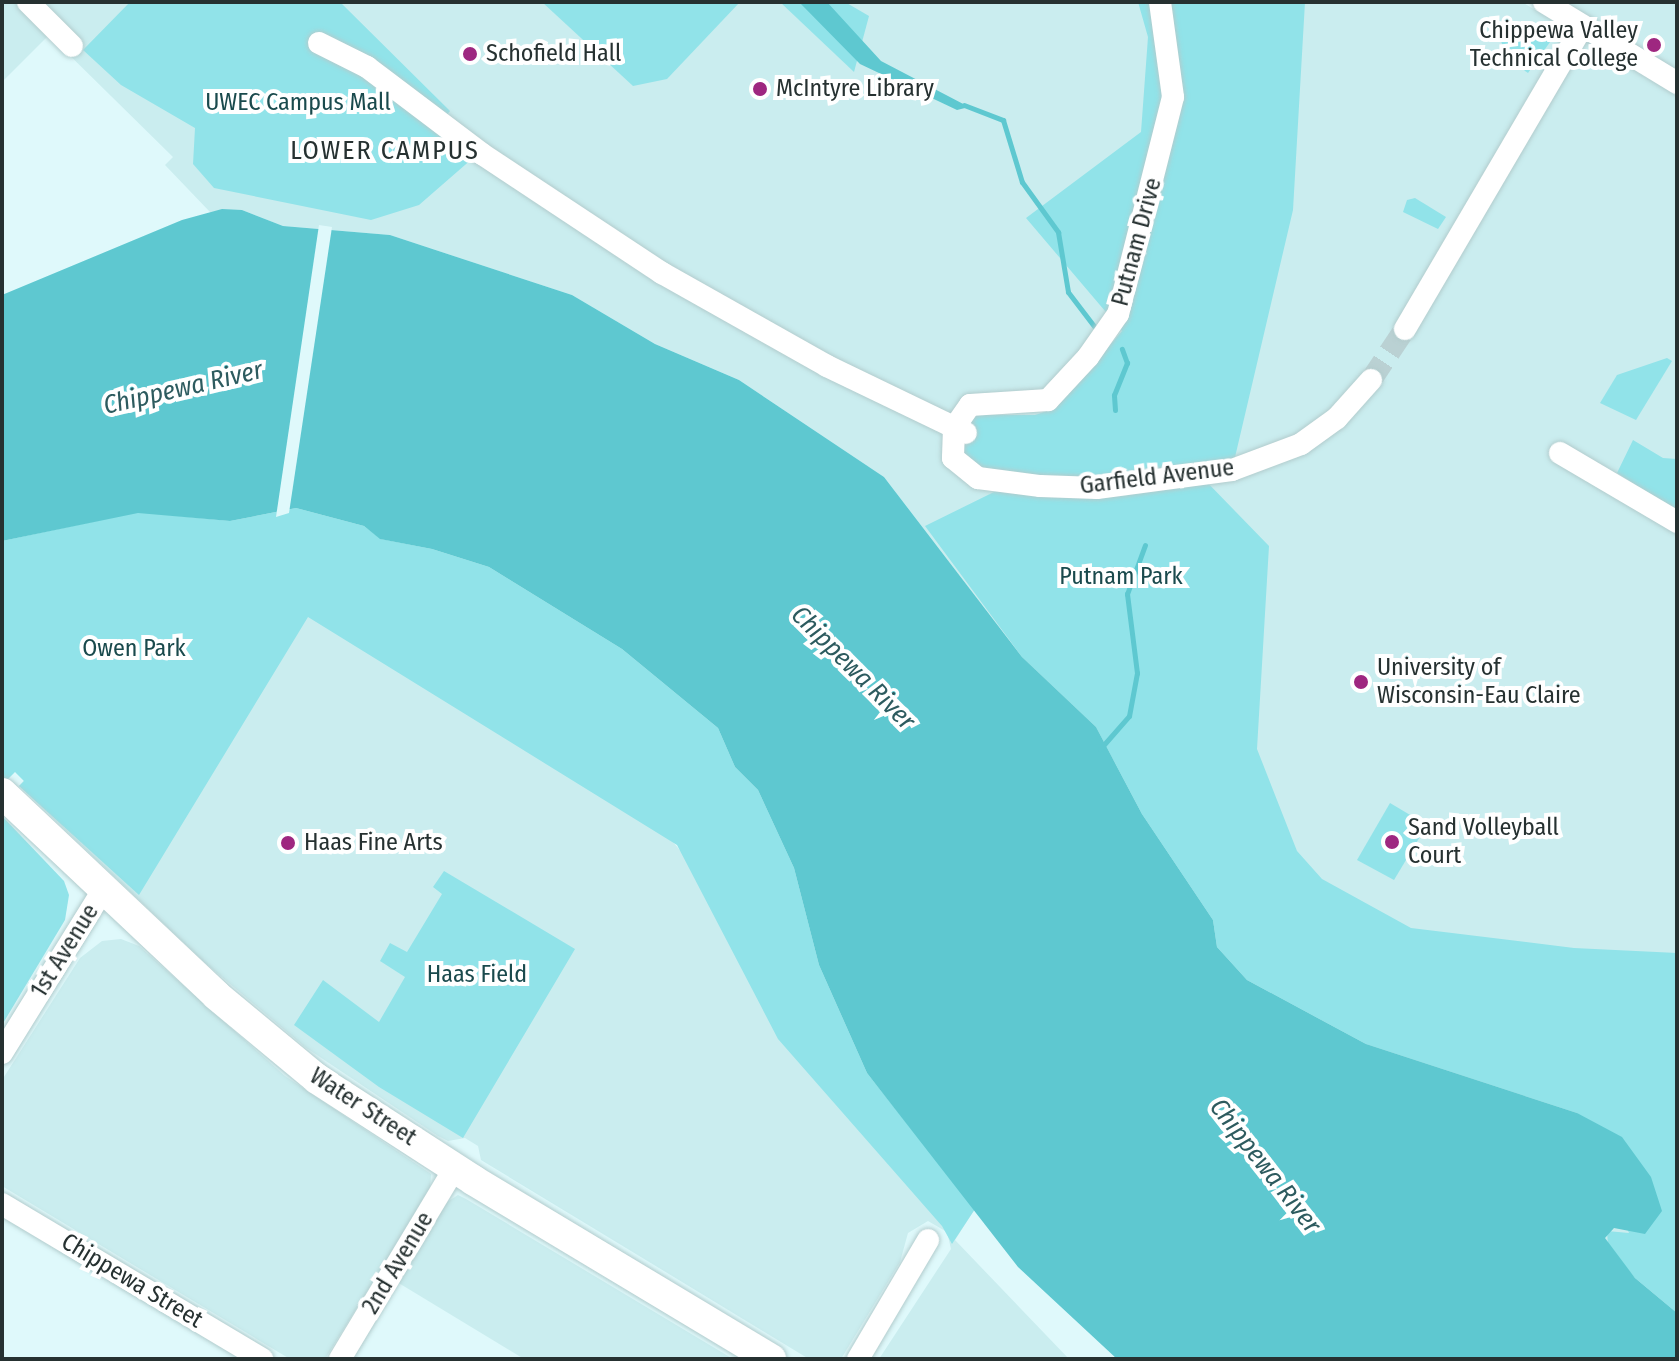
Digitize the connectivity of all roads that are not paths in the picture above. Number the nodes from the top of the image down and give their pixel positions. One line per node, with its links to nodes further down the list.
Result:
1 (28, 2): 6 (street)
2 (1160, 2): 10 (street, Putnam Drive)
3 (1544, 2): 4 (street)
4 (1583, 26): 7 (street); 8 (street)
5 (319, 43): 10 (street)
6 (72, 46)
7 (1677, 83)
8 (1405, 329)
9 (1371, 380): 10 (street, Garfield Avenue)
10 (960, 430)
11 (1560, 453): 12 (street)
12 (1677, 522)
13 (4, 796): 14 (main road, Water Street)
14 (103, 890): 15 (street, 1st Avenue); 16 (main road, Water Street)
15 (2, 1053)
16 (456, 1166): 20 (street, 2nd Avenue); 21 (main road, Water Street)
17 (2, 1204): 19 (street, Chippewa Street)
18 (928, 1240): 22 (street)
19 (262, 1359)
20 (340, 1359)
21 (771, 1359)
22 (858, 1359)

